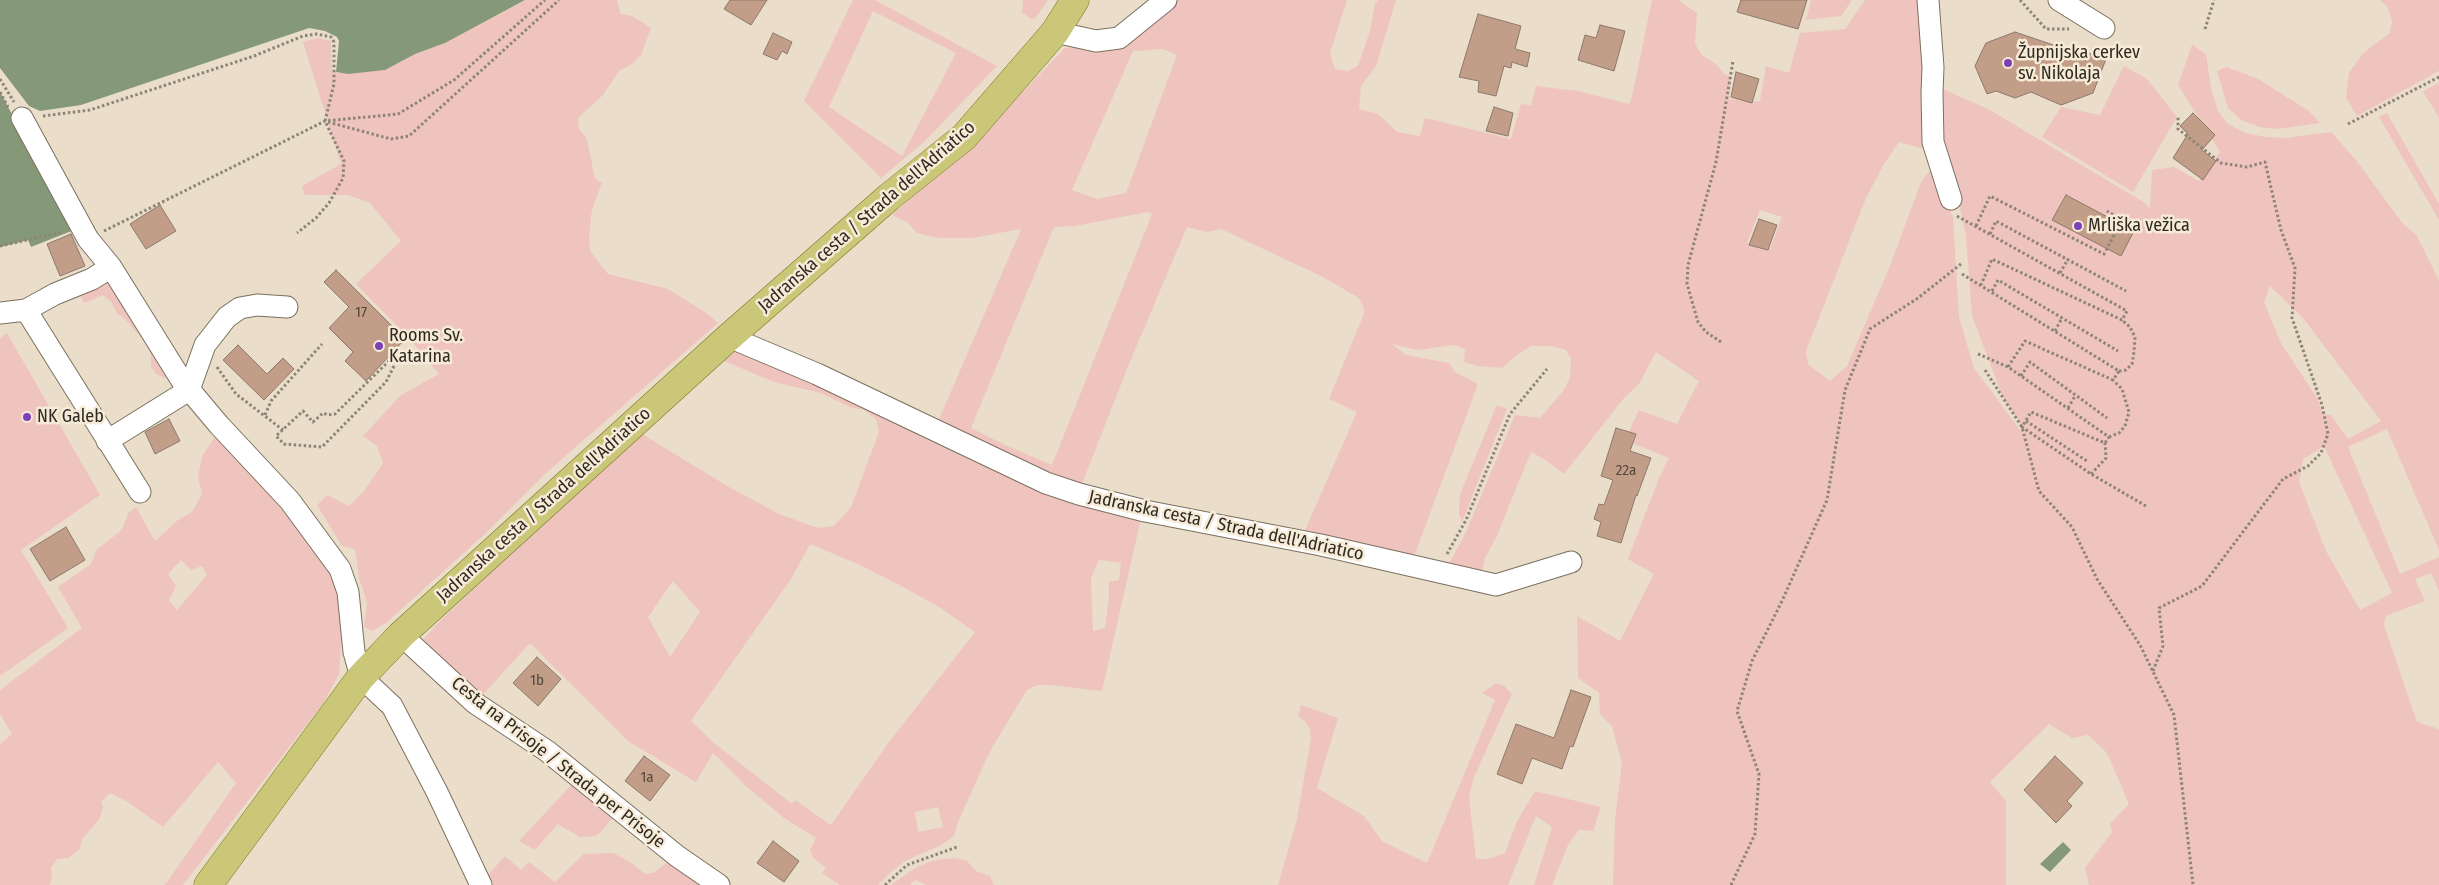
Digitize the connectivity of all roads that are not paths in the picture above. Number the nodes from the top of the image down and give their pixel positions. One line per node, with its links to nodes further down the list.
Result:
1 (1075, 0): 6 (main road, Jadranska cesta / Strada dell'Adriatico)
2 (1166, 0): 6 (street)
3 (1928, 0): 8 (street)
4 (2059, 0): 5 (street)
5 (2104, 28)
6 (1055, 32): 13 (main road, Jadranska cesta / Strada dell'Adriatico)
7 (22, 118): 9 (street)
8 (1954, 208)
9 (111, 267): 11 (street); 14 (street)
10 (287, 307): 14 (street)
11 (26, 310): 12 (street); 15 (street)
12 (0, 313)
13 (729, 337): 17 (street, Jadranska cesta / Strada dell'Adriatico); 18 (main road, Jadranska cesta / Strada dell'Adriatico)
14 (189, 390): 15 (street); 19 (street)
15 (106, 441): 16 (street)
16 (140, 492)
17 (1571, 562)
18 (401, 636): 19 (main road, Jadranska cesta / Strada dell'Adriatico); 22 (street, Cesta na Prisoje / Strada per Prisoje)
19 (361, 677): 20 (main road, Jadranska cesta / Strada dell'Adriatico); 21 (street)
20 (208, 885)
21 (481, 885)
22 (719, 885)

